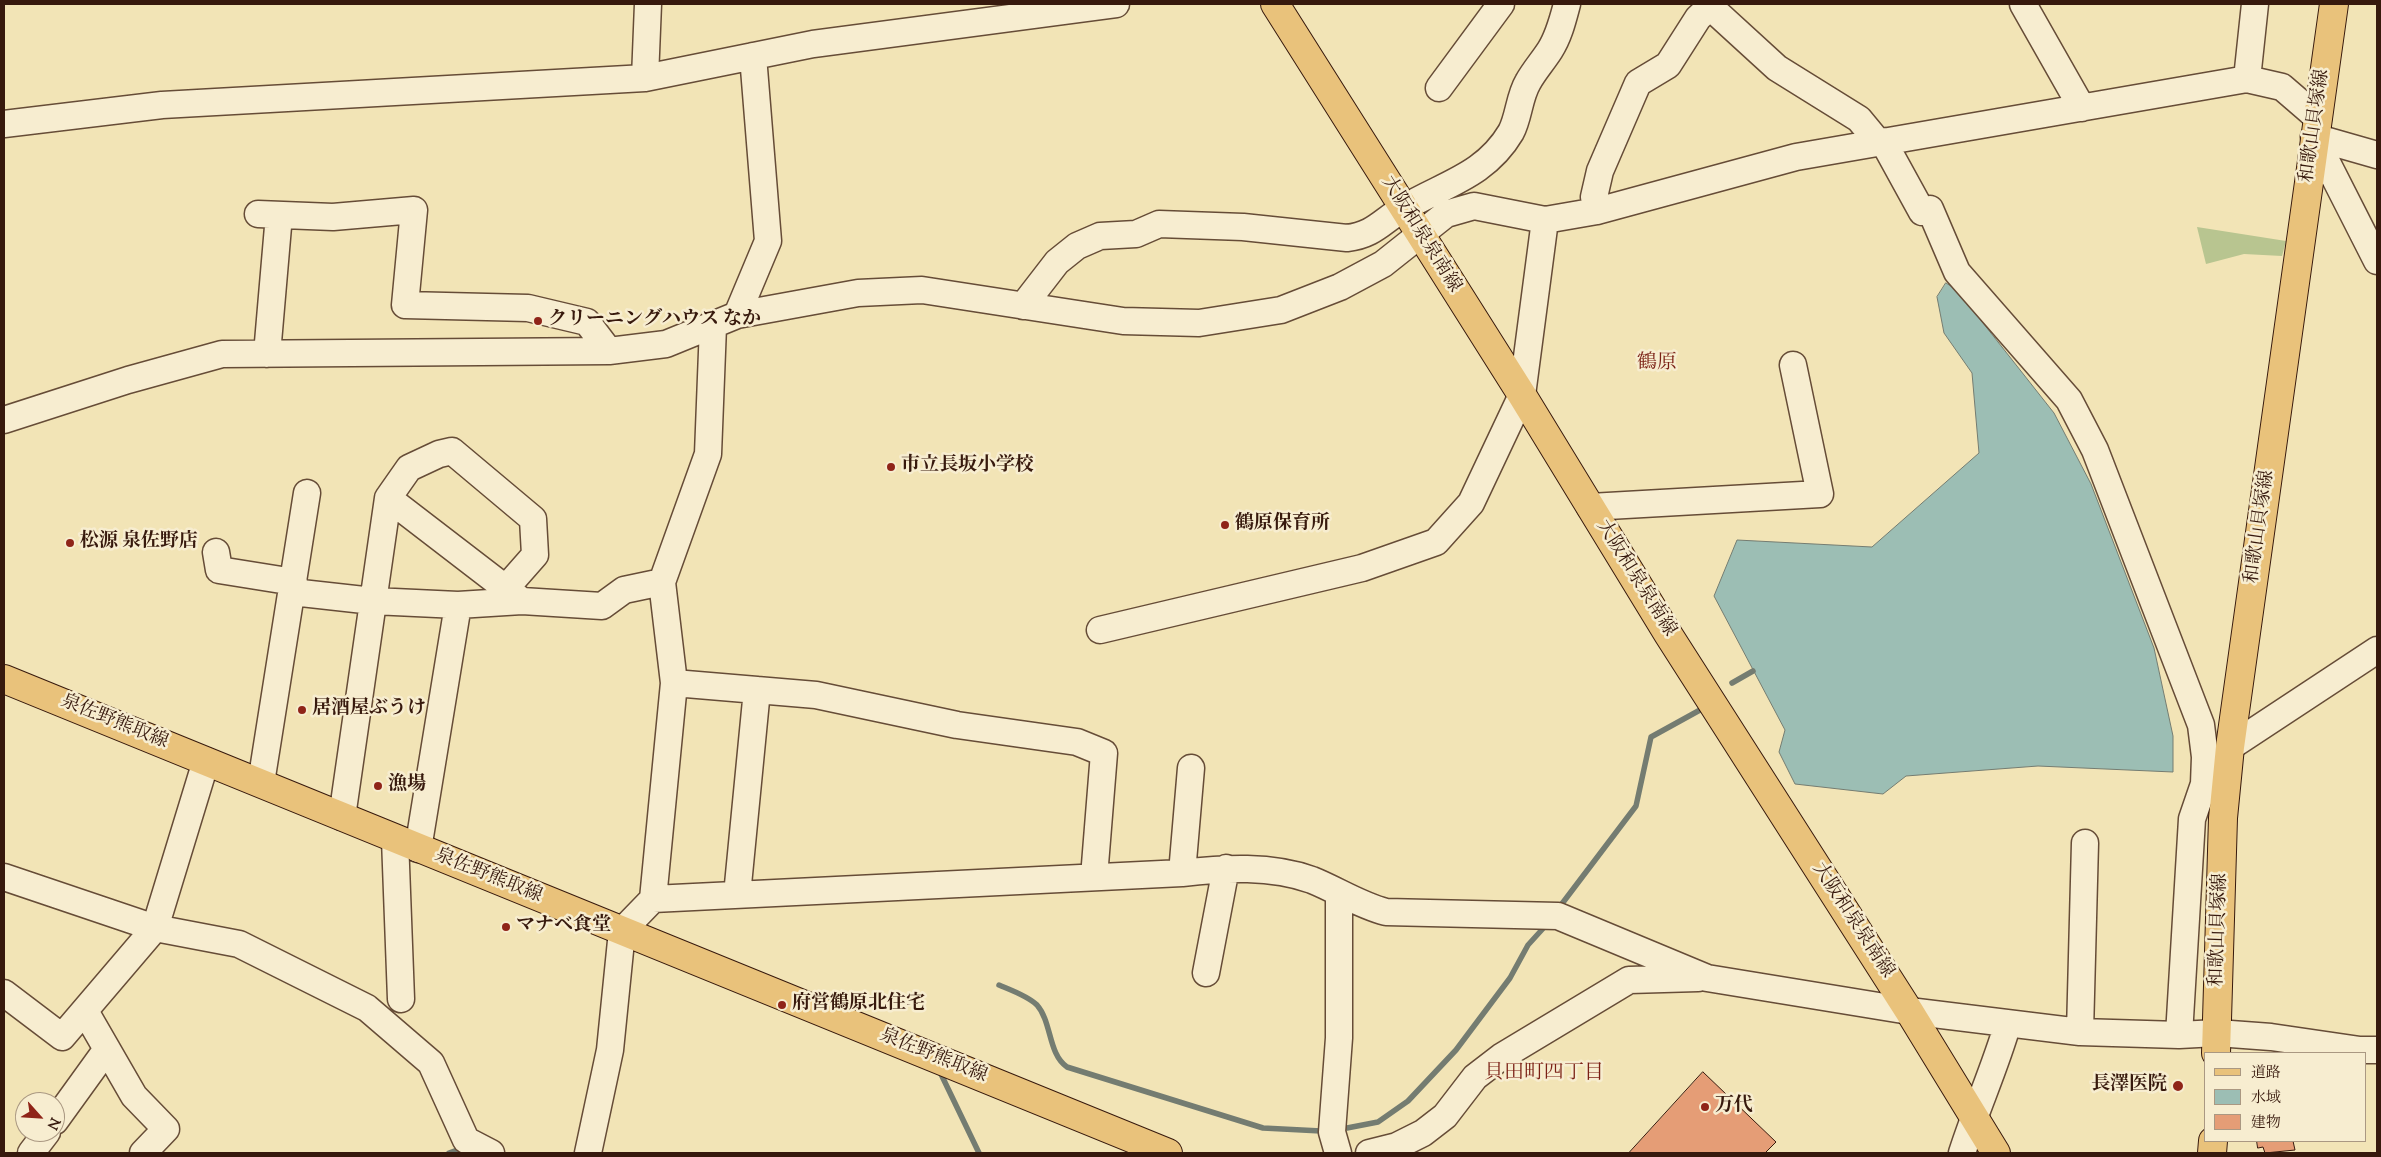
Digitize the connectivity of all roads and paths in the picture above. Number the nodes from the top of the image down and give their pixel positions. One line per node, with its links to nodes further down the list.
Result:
1 (648, 4): 11 (street)
2 (1116, 4): 10 (street)
3 (1275, 4): 19 (main road, 大阪和泉泉南線)
4 (1501, 4): 13 (street)
5 (1567, 4): 19 (street)
6 (1710, 4): 17 (street); 20 (street)
7 (2023, 4): 14 (street)
8 (2254, 4): 12 (street)
9 (2334, 4): 16 (main road, 和歌山貝塚線)
10 (753, 56): 11 (street); 25 (street)
11 (645, 78): 15 (street)
12 (2247, 80): 14 (street); 16 (street)
13 (1439, 88)
14 (2082, 108): 17 (street)
15 (4, 124)
16 (2316, 128): 18 (street); 23 (street); 46 (main road, 和歌山貝塚線)
17 (1880, 141): 20 (street); 50 (street)
18 (2377, 155)
19 (1403, 208): 22 (main road, 大阪和泉泉南線); 24 (street)
20 (1597, 211): 21 (street)
21 (1546, 220): 22 (street); 30 (street)
22 (1420, 235): 24 (street); 30 (main road, 大阪和泉泉南線)
23 (2377, 261)
24 (1023, 306): 25 (street)
25 (737, 315): 26 (street)
26 (713, 326): 27 (street); 36 (street)
27 (609, 351): 28 (street); 28 (street)
28 (267, 354): 31 (street)
29 (1793, 365): 34 (street)
30 (1522, 395): 34 (main road, 大阪和泉泉南線); 41 (street)
31 (4, 420)
32 (307, 493): 37 (street)
33 (388, 498): 38 (street); 38 (street); 39 (street)
34 (1590, 507): 68 (main road, 大阪和泉泉南線)
35 (216, 552): 37 (street)
36 (662, 582): 38 (street); 44 (street)
37 (293, 587): 39 (street); 49 (street)
38 (514, 594): 40 (street)
39 (374, 601): 40 (street); 51 (street)
40 (458, 605): 53 (street)
41 (1100, 630)
42 (2377, 650): 46 (street)
43 (4, 679): 47 (main road, 泉佐野熊取線)
44 (674, 683): 45 (street); 60 (street)
45 (757, 690): 56 (street); 59 (street)
46 (2230, 747): 50 (main road, 和歌山貝塚線)
47 (206, 761): 49 (main road, 泉佐野熊取線); 61 (street)
48 (1191, 768): 55 (street)
49 (261, 783): 51 (main road, 泉佐野熊取線)
50 (2213, 794): 71 (street); 72 (main road, 和歌山貝塚線)
51 (342, 817): 53 (main road, 泉佐野熊取線)
52 (2084, 843): 70 (street)
53 (407, 844): 62 (main road, 泉佐野熊取線); 66 (street)
54 (1226, 868): 55 (street); 58 (street); 63 (street)
55 (1182, 873): 56 (street)
56 (1094, 877): 59 (street)
57 (4, 878): 61 (street)
58 (1339, 894): 64 (street); 84 (street)
59 (737, 895): 60 (street)
60 (653, 899): 62 (street)
61 (155, 928): 67 (street); 81 (street)
62 (622, 931): 82 (street); 83 (main road, 泉佐野熊取線)
63 (1206, 973)
64 (1707, 978): 68 (street); 85 (street)
65 (4, 993): 67 (street)
66 (401, 999)
67 (84, 1011): 73 (street)
68 (1909, 1011): 69 (street); 76 (main road, 大阪和泉泉南線)
69 (2008, 1023): 70 (street); 76 (street)
70 (2080, 1032): 71 (street)
71 (2179, 1035): 72 (street)
72 (2216, 1043): 74 (street)
73 (107, 1049): 75 (street); 80 (street)
74 (2377, 1050)
75 (65, 1107)
76 (1973, 1116): 86 (street); 87 (main road, 大阪和泉泉南線)
77 (39, 1142): 79 (street)
78 (2214, 1142): 88 (street)
79 (31, 1153)
80 (143, 1153)
81 (491, 1153)
82 (588, 1153)
83 (1168, 1153)
84 (1338, 1153)
85 (1369, 1153)
86 (1962, 1153)
87 (1996, 1153)
88 (2221, 1153)

